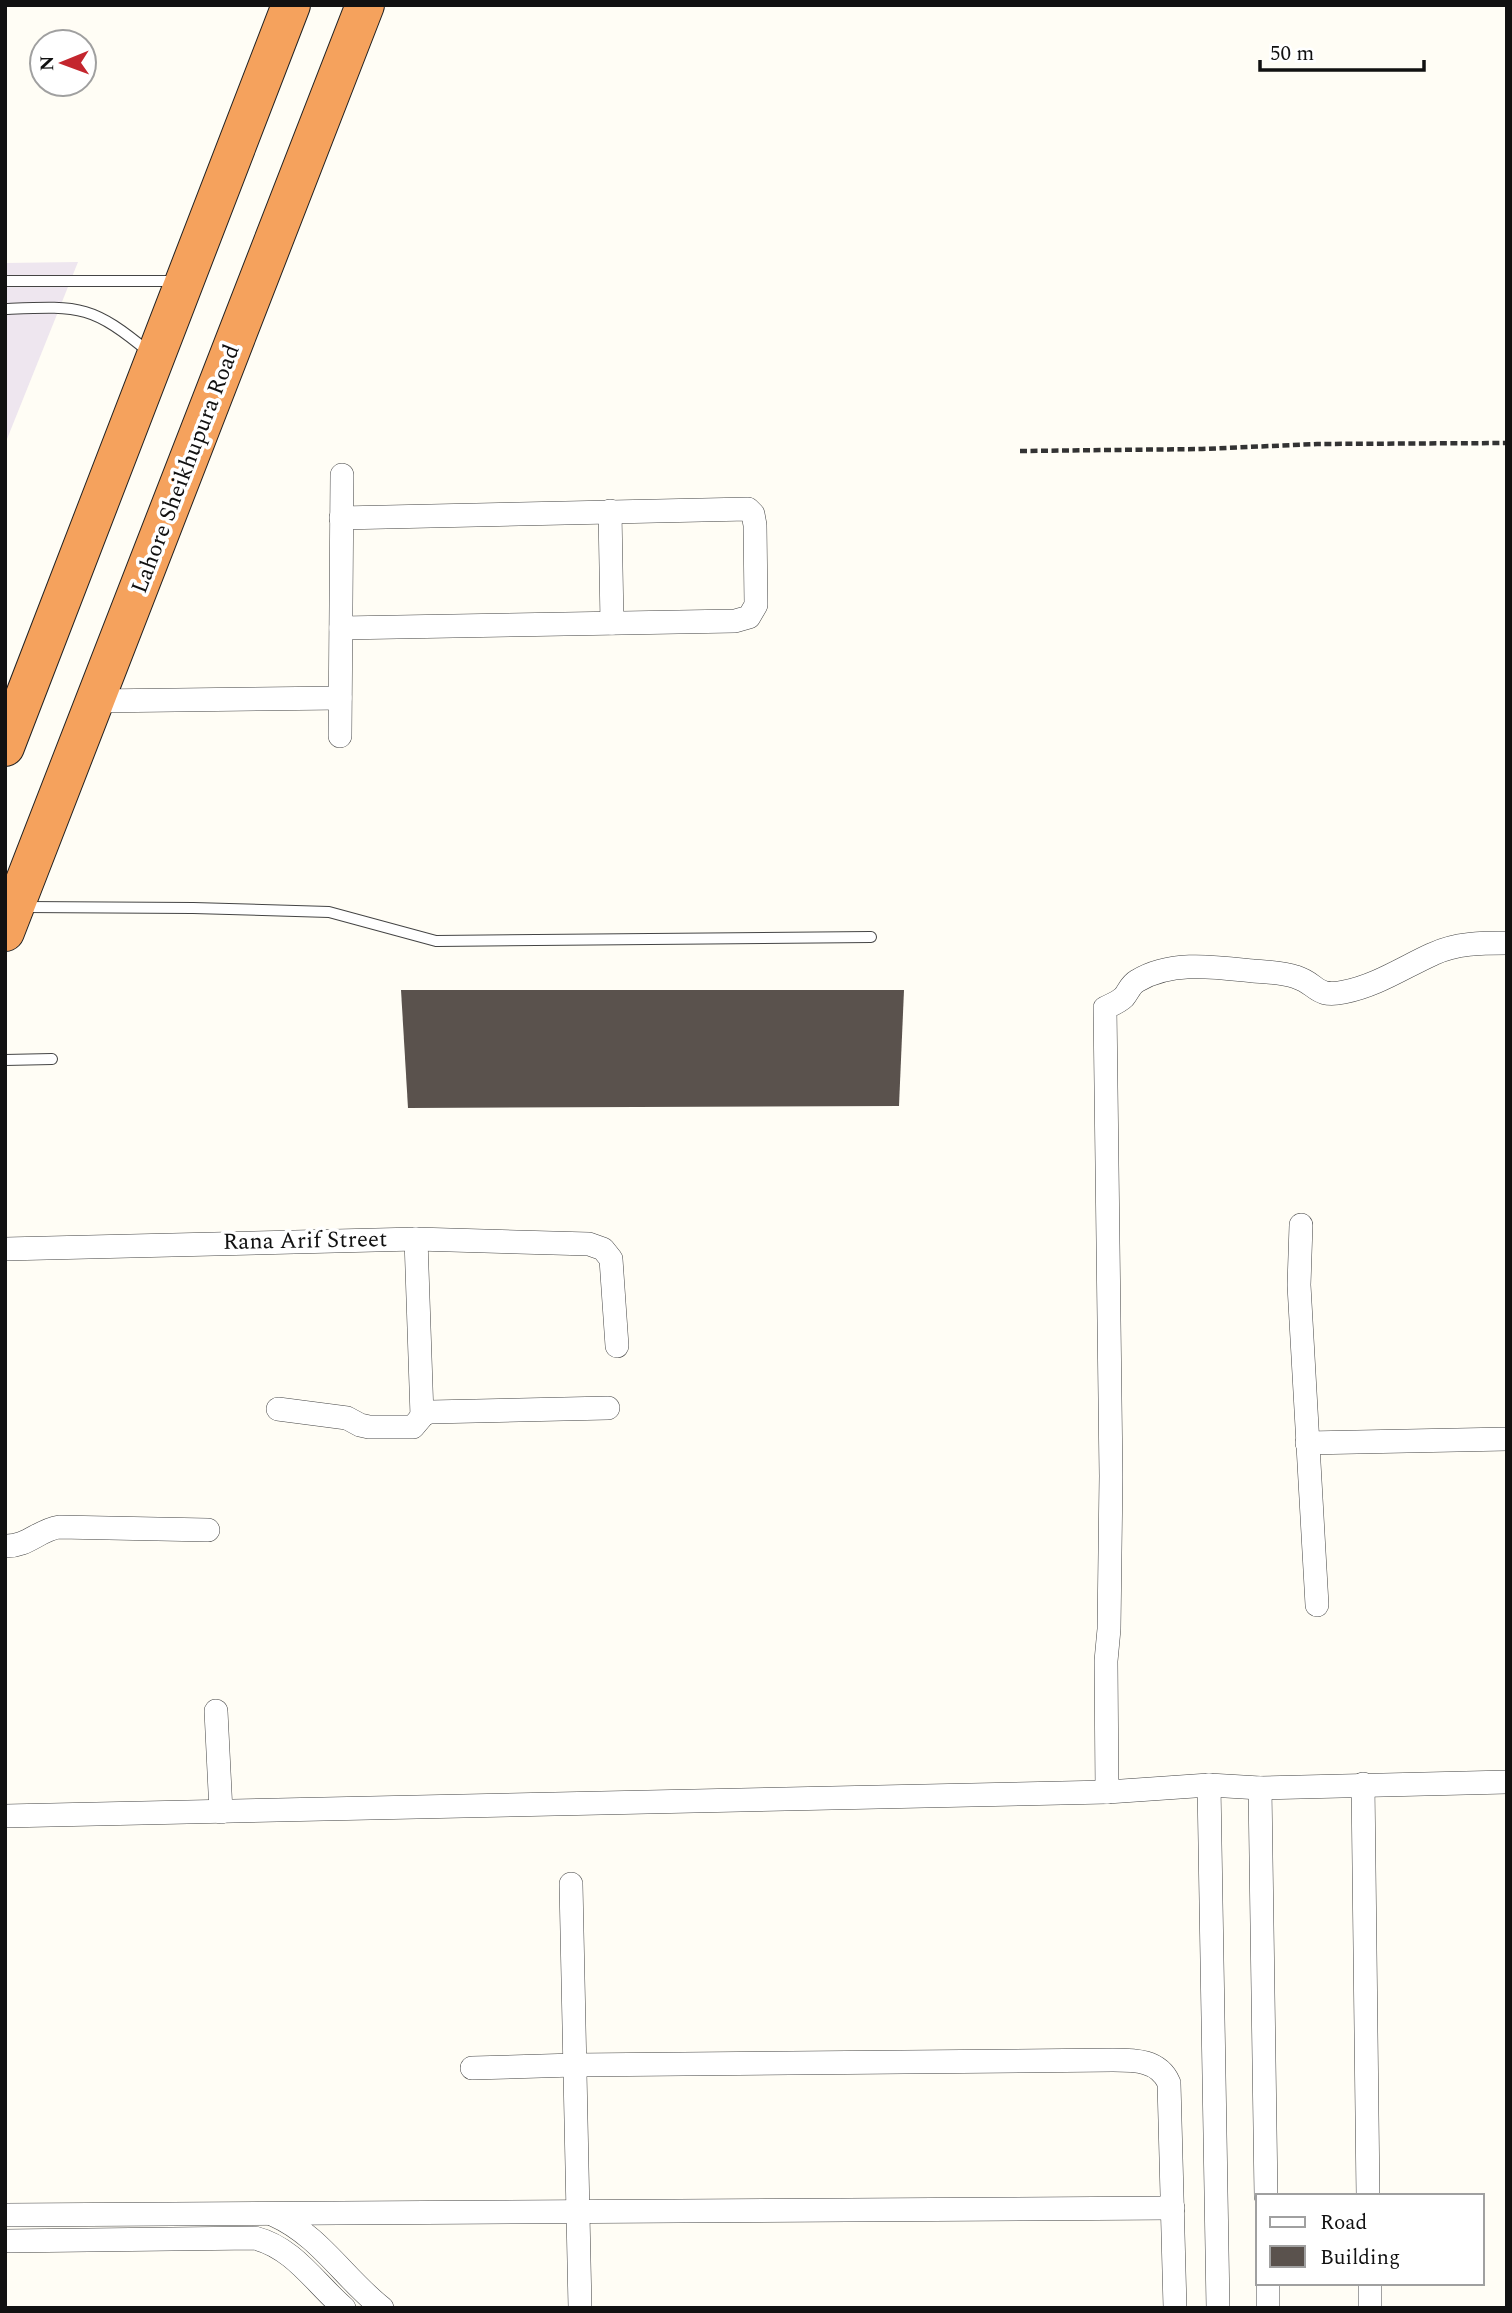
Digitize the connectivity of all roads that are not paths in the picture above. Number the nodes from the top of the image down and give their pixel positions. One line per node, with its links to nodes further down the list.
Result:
1 (291, 5): 4 (highway)
2 (365, 5): 13 (highway, Lahore Sheikhupura Road)
3 (5, 281): 4 (lane)
4 (184, 281): 6 (highway)
5 (5, 309): 6 (lane)
6 (155, 356): 15 (highway)
7 (342, 475): 9 (street)
8 (610, 511): 9 (street); 10 (street); 10 (street)
9 (341, 518): 11 (street)
10 (612, 623): 11 (street)
11 (341, 628): 12 (street)
12 (340, 698): 13 (street); 14 (street)
13 (96, 701): 16 (highway, Lahore Sheikhupura Road)
14 (340, 736)
15 (5, 747)
16 (10, 919): 17 (lane)
17 (871, 937)
18 (1507, 943): 38 (street)
19 (5, 1059): 20 (lane)
20 (52, 1059)
21 (1301, 1225): 29 (street)
22 (415, 1239): 23 (street, Rana Arif Street); 24 (street, Rana Arif Street); 27 (street)
23 (5, 1249)
24 (617, 1346)
25 (608, 1408): 27 (street)
26 (278, 1409): 27 (street)
27 (422, 1416)
28 (1507, 1439): 29 (street)
29 (1307, 1443): 32 (street)
30 (208, 1530): 31 (street)
31 (5, 1546)
32 (1317, 1605)
33 (216, 1711): 39 (street)
34 (1507, 1782): 35 (street)
35 (1363, 1784): 37 (street); 45 (street)
36 (1209, 1785): 37 (street); 38 (street); 57 (street)
37 (1260, 1788): 44 (street)
38 (1107, 1792): 39 (street)
39 (220, 1812): 40 (street)
40 (5, 1816)
41 (571, 1884): 42 (street)
42 (575, 2065): 43 (street); 46 (street); 47 (street)
43 (472, 2068)
44 (1266, 2194)
45 (1368, 2194)
46 (1173, 2208): 47 (street); 56 (street)
47 (578, 2212): 48 (street); 55 (street)
48 (271, 2214): 49 (street); 54 (street)
49 (5, 2216)
50 (5, 2241): 53 (street)
51 (1268, 2285): 58 (street)
52 (1370, 2285): 59 (street)
53 (334, 2303)
54 (382, 2308)
55 (580, 2308)
56 (1175, 2308)
57 (1218, 2308)
58 (1268, 2308)
59 (1370, 2308)

